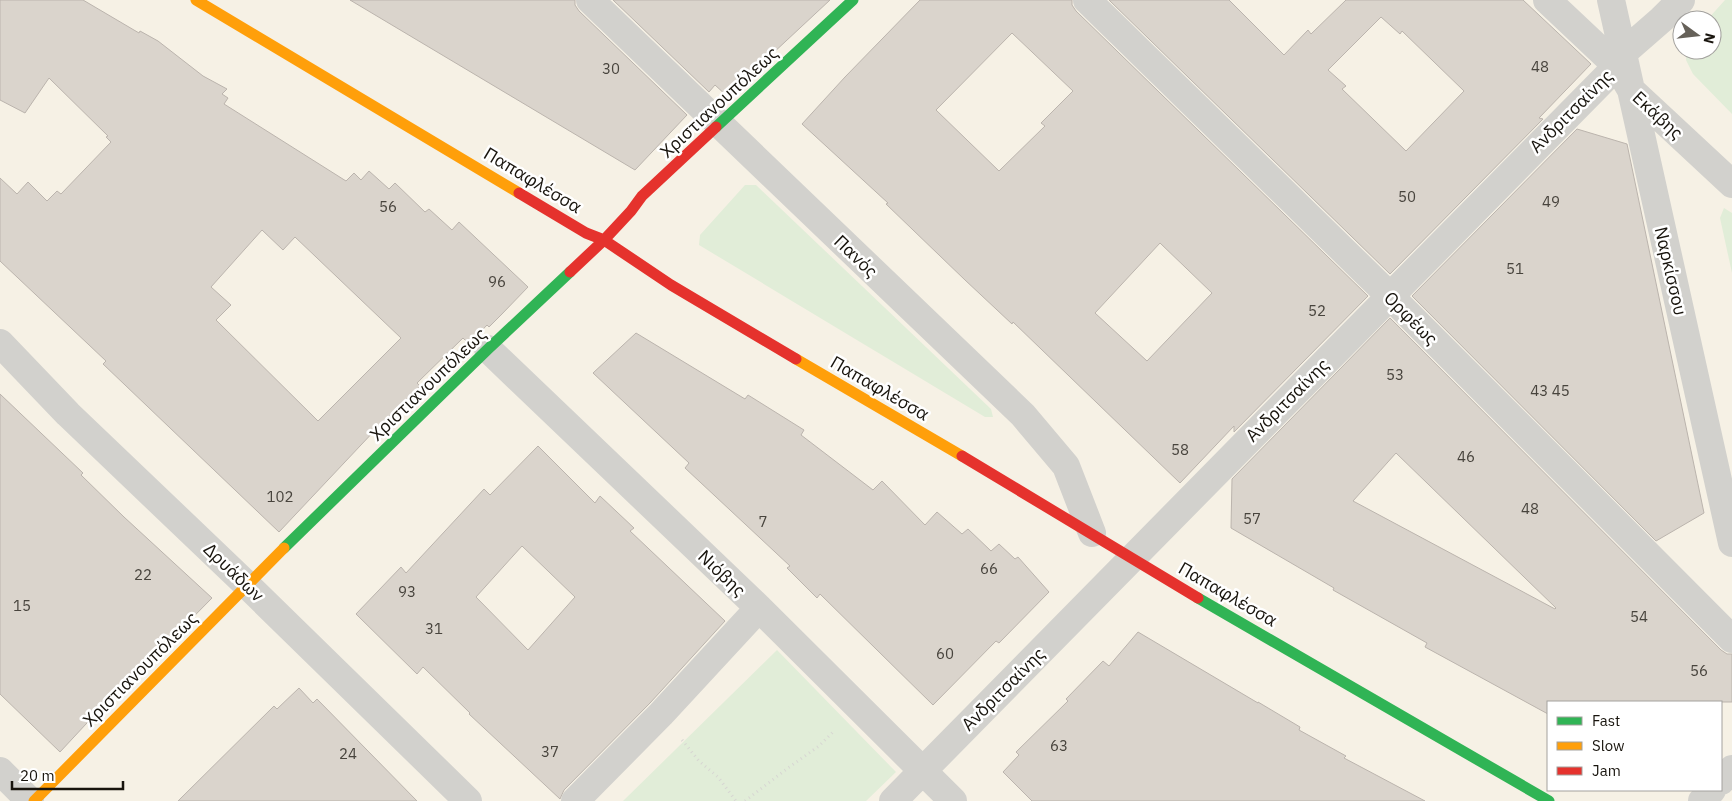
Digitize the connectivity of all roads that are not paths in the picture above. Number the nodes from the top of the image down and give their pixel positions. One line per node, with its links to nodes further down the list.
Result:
1 (196, 0): 12 (street, Παπαφλέσσα)
2 (590, 0): 10 (street, Πανός)
3 (854, 0): 10 (street, Χριστιανουπόλεως)
4 (1087, 0): 13 (street, Ορφέως)
5 (1548, 0): 8 (street)
6 (1611, 0): 8 (street, Ναρκίσσου)
7 (1681, 0): 8 (street, Ανδριτσαίνης)
8 (1620, 59): 9 (street, Ναρκίσσου); 13 (street, Ανδριτσαίνης)
9 (1631, 90): 11 (street, Εκάβης); 17 (street, Ναρκίσσου)
10 (720, 125): 12 (street, Χριστιανουπόλεως); 16 (street, Πανός)
11 (1732, 184)
12 (604, 240): 15 (street, Χριστιανουπόλεως); 16 (street, Παπαφλέσσα)
13 (1390, 296): 18 (street, Ανδριτσαίνης); 21 (street, Ορφέως)
14 (0, 343): 19 (street, Δρυάδων)
15 (488, 349): 19 (street, Χριστιανουπόλεως); 20 (street, Νιόβης)
16 (1092, 533): 18 (street, Παπαφλέσσα)
17 (1732, 543)
18 (1132, 558): 24 (street, Ανδριτσαίνης); 32 (street, Παπαφλέσσα)
19 (247, 585): 27 (street, Χριστιανουπόλεως); 28 (street, Δρυάδων)
20 (759, 608): 24 (street, Νιόβης); 29 (street)
21 (1732, 640)
22 (1732, 769): 25 (street)
23 (0, 771): 27 (street)
24 (922, 771): 30 (street, Ανδριτσαίνης); 31 (street, Νιόβης)
25 (1722, 780)
26 (1711, 791): 33 (street)
27 (32, 801)
28 (468, 801)
29 (575, 801)
30 (892, 801)
31 (952, 801)
32 (1549, 801)
33 (1702, 801)

